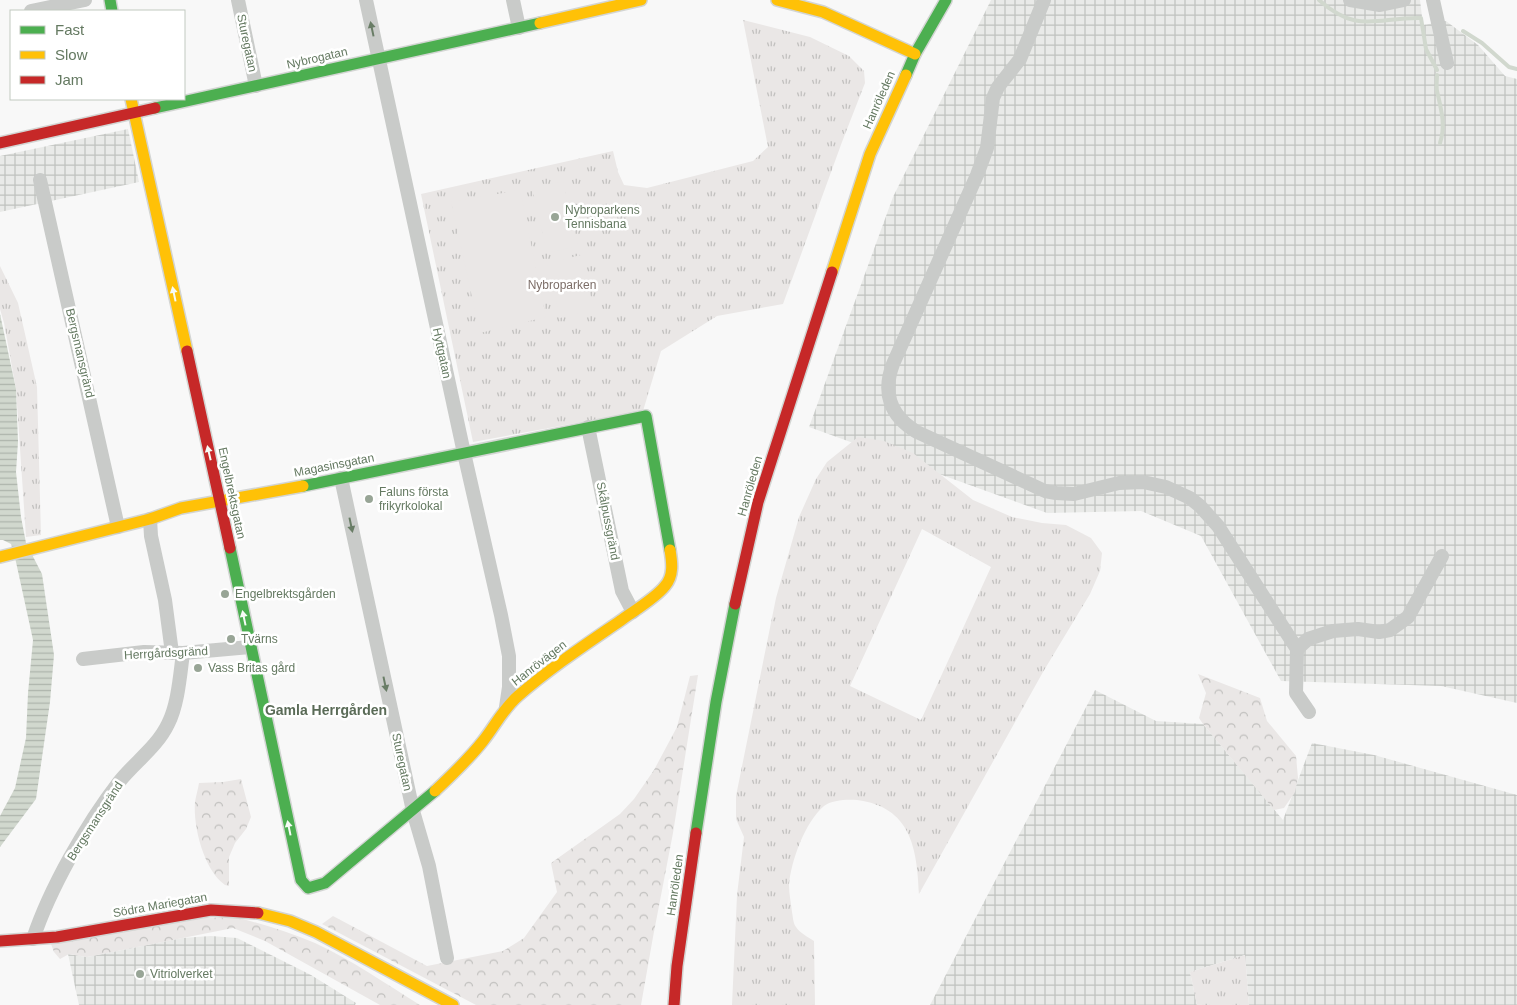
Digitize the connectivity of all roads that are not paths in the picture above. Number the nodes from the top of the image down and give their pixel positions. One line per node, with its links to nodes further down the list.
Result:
1 (86, 0): 12 (street)
2 (238, 0): 17 (street, Sturegatan)
3 (366, 0): 15 (street, Hyttgatan, one-way to 3)
4 (513, 0): 13 (street)
5 (641, 0): 13 (main road, Nybrogatan)
6 (777, 0): 14 (main road)
7 (946, 0): 14 (main road, Hanröleden)
8 (1044, 0): 33 (street)
9 (1350, 0): 10 (street)
10 (1404, 0)
11 (1433, 0): 16 (street)
12 (36, 10)
13 (519, 28): 15 (main road, Nybrogatan)
14 (915, 54): 44 (main road, Hanröleden)
15 (378, 58): 17 (main road, Nybrogatan); 24 (street, Hyttgatan)
16 (1447, 63)
17 (256, 86): 19 (main road, Nybrogatan)
18 (131, 100): 19 (main road, Engelbrektsgatan)
19 (135, 113): 20 (main road, Nybrogatan); 26 (main road, Engelbrektsgatan, one-way to 19)
20 (0, 144)
21 (40, 180): 28 (street, Bergsmansgränd)
22 (646, 416): 23 (main road, Magasinsgatan); 31 (main road, Hanrövägen)
23 (588, 427): 24 (main road, Magasinsgatan); 31 (street, Skålpussgränd)
24 (464, 453): 25 (main road, Magasinsgatan); 36 (street, Hyttgatan)
25 (341, 478): 26 (main road, Magasinsgatan); 38 (street, Sturegatan, one-way to 38)
26 (220, 500): 27 (main road, Magasinsgatan); 32 (main road, Engelbrektsgatan, one-way to 26)
27 (150, 520): 28 (main road, Magasinsgatan); 34 (street, Bergsmansgränd)
28 (118, 527): 29 (main road, Magasinsgatan)
29 (5, 556)
30 (1442, 556): 33 (street)
31 (633, 612): 36 (main road, Hanrövägen)
32 (250, 647): 34 (street, Herrgårdsgränd); 39 (main road, Engelbrektsgatan, one-way to 32)
33 (1297, 649): 37 (street)
34 (178, 653): 35 (street, Herrgårdsgränd); 40 (street, Bergsmansgränd)
35 (83, 659)
36 (506, 707): 38 (main road, Hanrövägen)
37 (1309, 712)
38 (413, 811): 39 (main road, Hanrövägen); 42 (street, Sturegatan)
39 (311, 888)
40 (33, 939): 41 (main road, Södra Mariegatan); 43 (main road, Södra Mariegatan)
41 (0, 941)
42 (447, 958)
43 (453, 1005)
44 (674, 1005)

